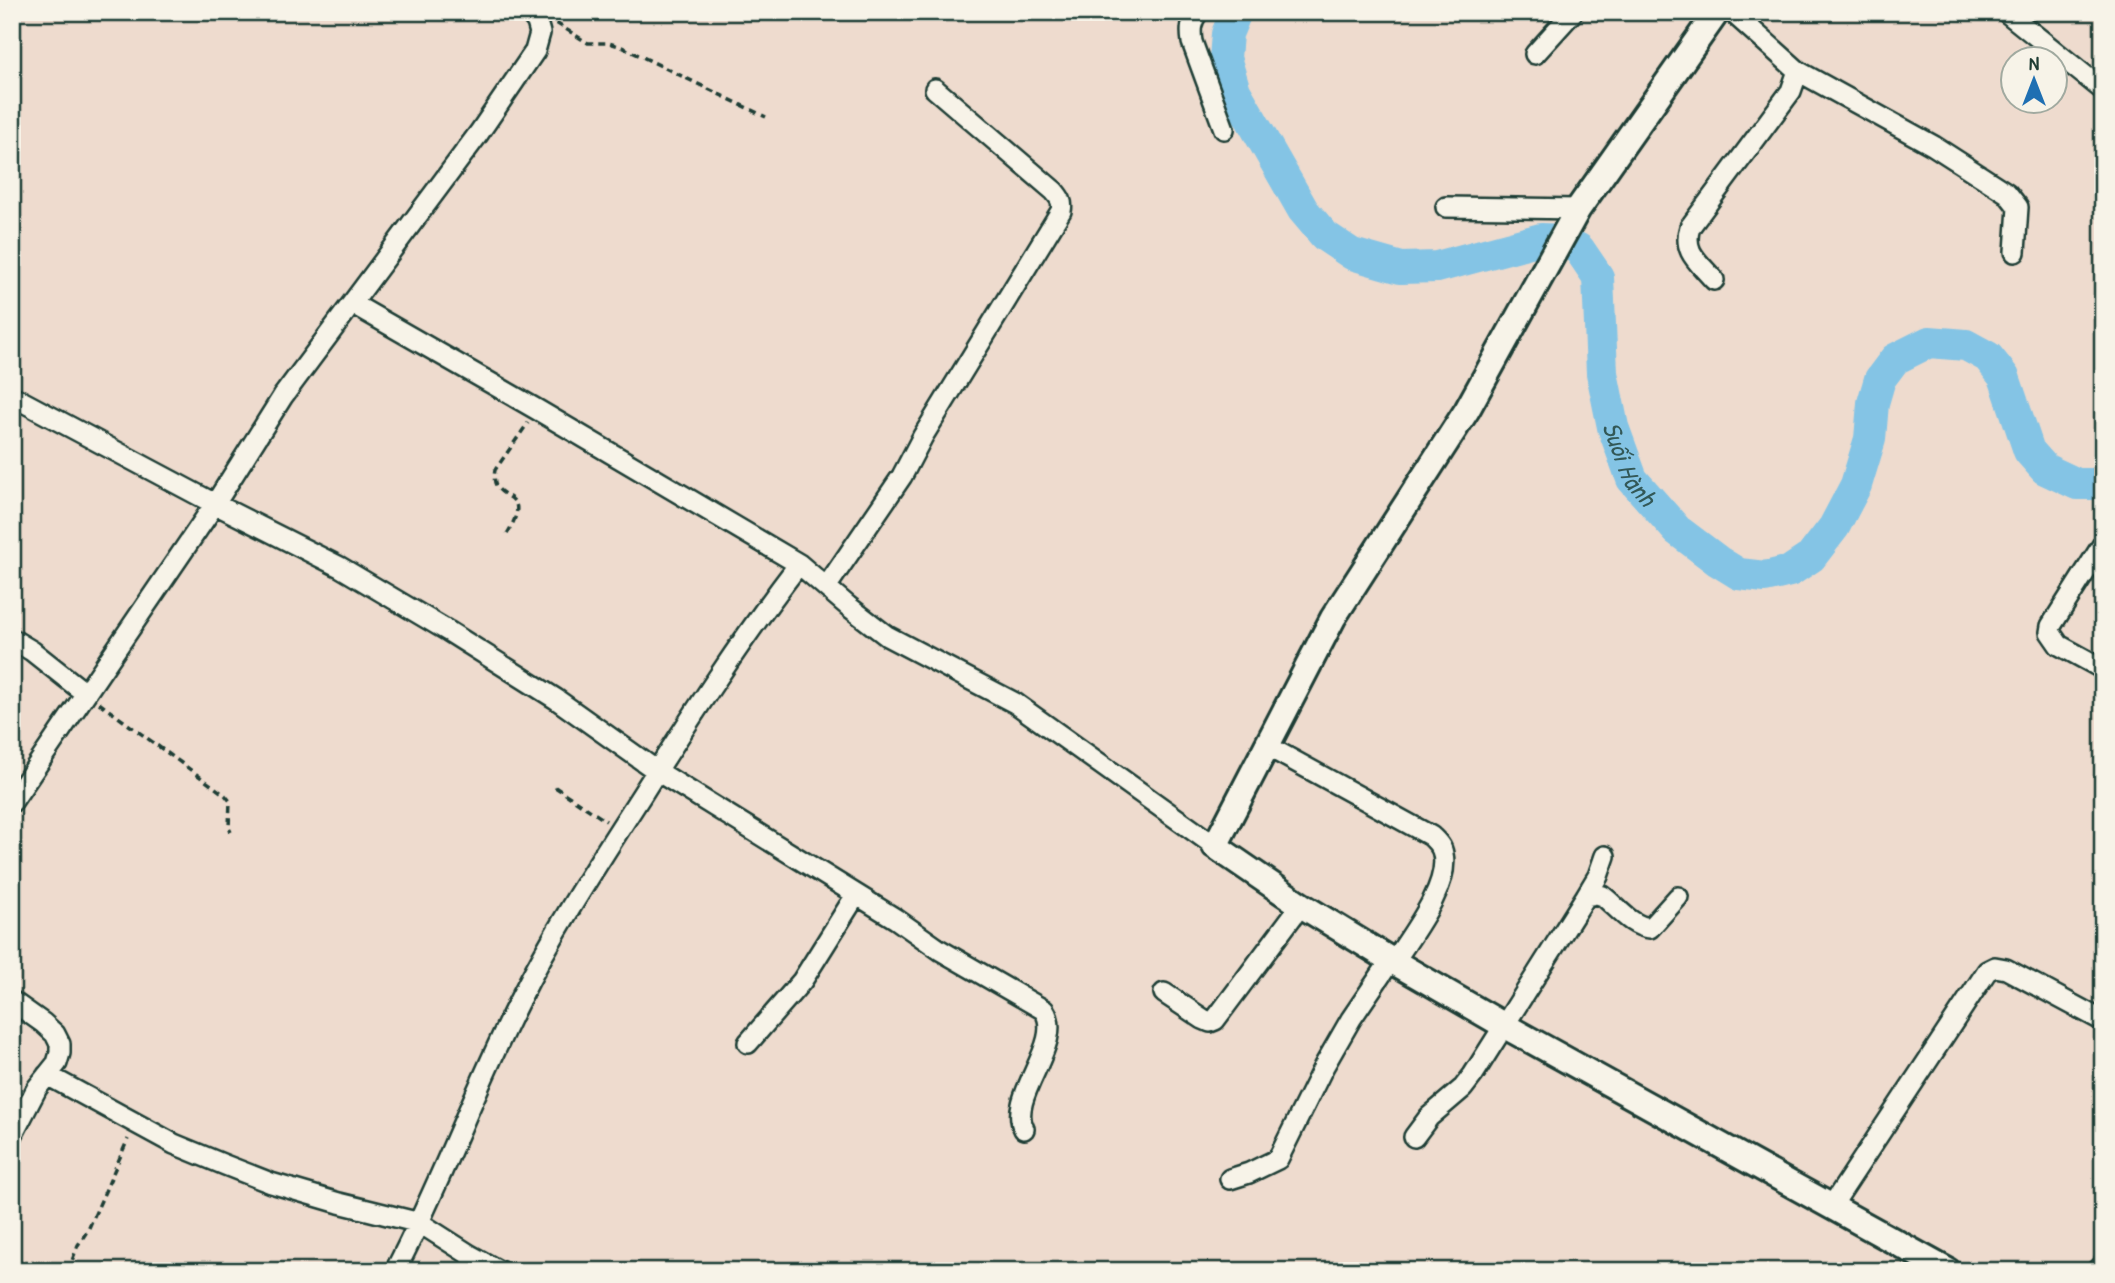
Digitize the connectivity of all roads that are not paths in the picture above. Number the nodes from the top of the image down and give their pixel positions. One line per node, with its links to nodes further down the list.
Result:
1 (1198, 12): 11 (street)
2 (1573, 12): 7 (street)
3 (1717, 12): 13 (street)
4 (1732, 12): 8 (street)
5 (2006, 12): 10 (street)
6 (533, 17): 16 (street)
7 (1535, 54)
8 (1798, 71): 14 (street); 15 (street)
9 (935, 89): 21 (street)
10 (2103, 90)
11 (1224, 129)
12 (1446, 207): 13 (street)
13 (1578, 209): 25 (street)
14 (2015, 252)
15 (1714, 280)
16 (353, 304): 18 (street); 20 (street)
17 (12, 396): 18 (street)
18 (215, 504): 24 (street); 26 (street)
19 (2103, 544): 23 (street)
20 (799, 564): 21 (street); 26 (street)
21 (827, 586): 28 (street)
22 (12, 639): 24 (street)
23 (2103, 668)
24 (85, 693): 27 (street)
25 (1268, 746): 28 (street); 34 (street)
26 (657, 771): 30 (street); 46 (street)
27 (12, 802)
28 (1215, 846): 33 (street)
29 (1605, 856): 31 (street)
30 (856, 895): 39 (street); 41 (street)
31 (1586, 896): 32 (street); 38 (street)
32 (1678, 897)
33 (1301, 905): 34 (street); 35 (street)
34 (1392, 961): 38 (street); 44 (street)
35 (1164, 993)
36 (12, 1001): 40 (street)
37 (2103, 1021): 45 (street)
38 (1505, 1026): 43 (street); 45 (street)
39 (748, 1043)
40 (47, 1075): 42 (street); 46 (street)
41 (1024, 1129)
42 (12, 1136)
43 (1413, 1138)
44 (1230, 1179)
45 (1831, 1207): 50 (street)
46 (420, 1223): 48 (street); 49 (street)
47 (2103, 1265): 51 (street)
48 (395, 1271)
49 (499, 1271)
50 (1948, 1271)
51 (2097, 1271)

